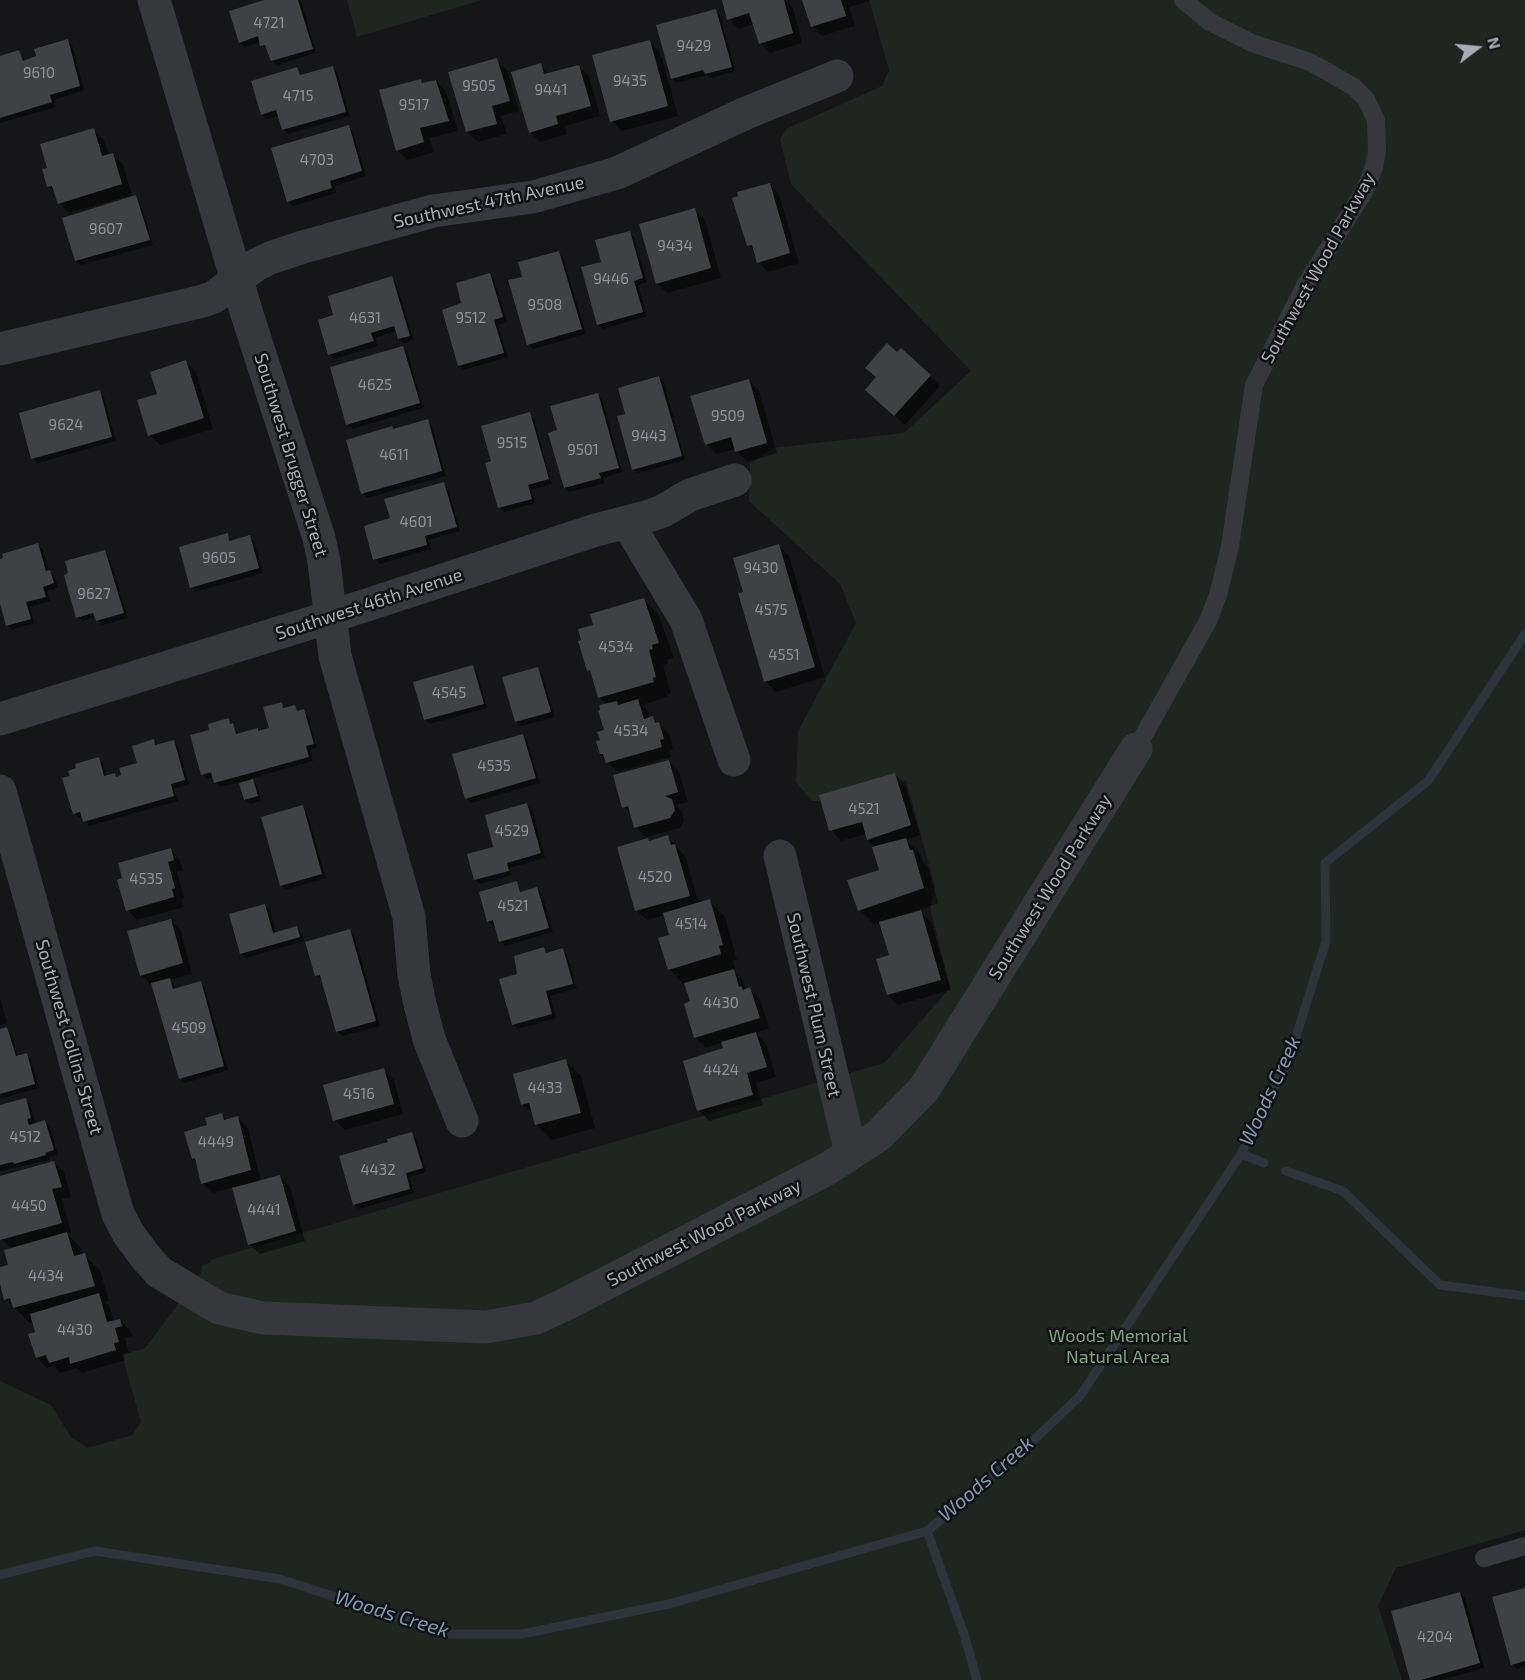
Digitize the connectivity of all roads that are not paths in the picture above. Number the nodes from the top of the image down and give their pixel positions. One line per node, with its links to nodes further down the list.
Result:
1 (154, 0): 4 (street, Southwest Brugger Street)
2 (1183, 0): 10 (lane, Southwest Wood Parkway)
3 (837, 76): 4 (street, Southwest 47th Avenue)
4 (237, 279): 5 (street, Southwest 47th Avenue); 8 (street, Southwest Brugger Street)
5 (0, 349)
6 (735, 480): 7 (street, Southwest 46th Avenue)
7 (627, 522): 8 (street, Southwest 46th Avenue); 11 (street)
8 (330, 617): 9 (street, Southwest 46th Avenue); 14 (street, Southwest Brugger Street)
9 (0, 719)
10 (1136, 749): 15 (street, Southwest Wood Parkway)
11 (734, 760)
12 (0, 791): 16 (street, Southwest Collins Street)
13 (780, 856): 15 (street, Southwest Plum Street)
14 (462, 1121)
15 (851, 1153): 16 (street, Southwest Wood Parkway)
16 (159, 1272)
17 (1525, 1546): 18 (lane)
18 (1484, 1558)

